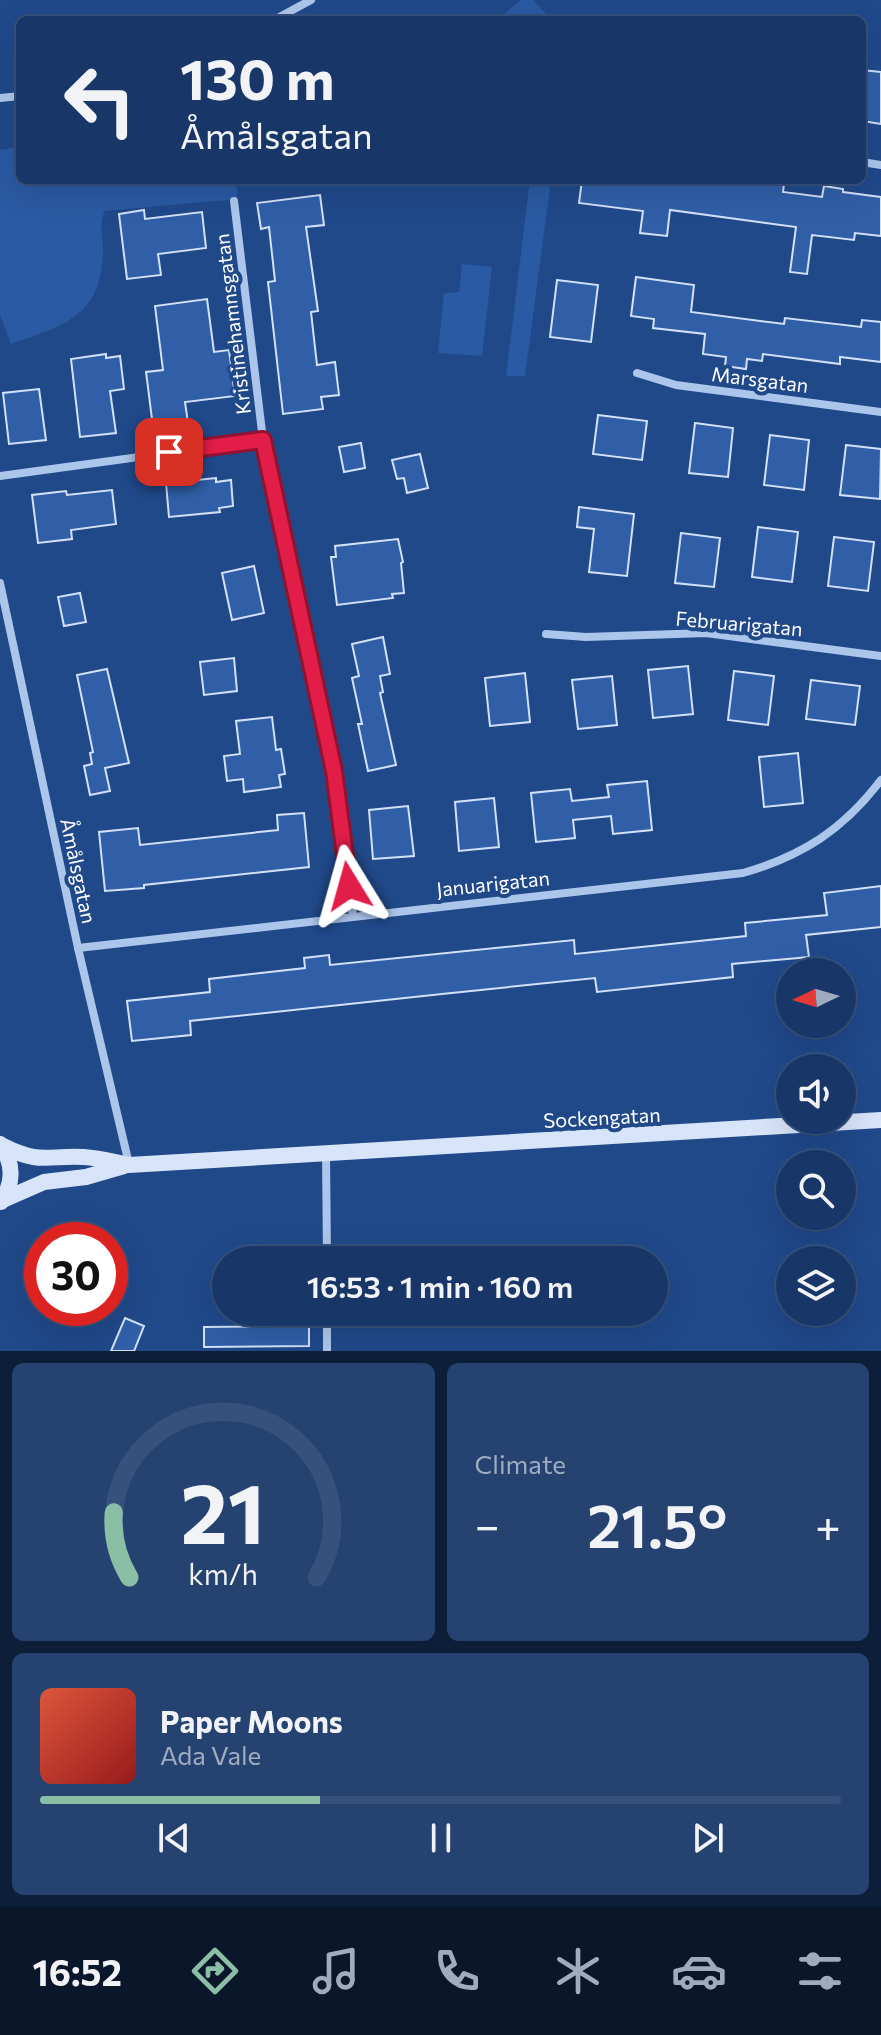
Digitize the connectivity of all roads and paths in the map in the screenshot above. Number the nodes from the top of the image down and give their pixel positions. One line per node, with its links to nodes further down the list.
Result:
1 (311, 0): 2 (street)
2 (281, 16)
3 (234, 201): 6 (street, Kristinehamnsgatan)
4 (637, 373): 5 (street, Marsgatan)
5 (881, 412)
6 (263, 440): 7 (street); 12 (street, Kristinehamnsgatan)
7 (0, 476)
8 (0, 583): 13 (street, Åmålsgatan)
9 (546, 634): 10 (street, Februarigatan)
10 (881, 656)
11 (881, 780): 12 (street, Januarigatan)
12 (353, 915): 13 (street, Januarigatan)
13 (78, 948): 17 (street, Åmålsgatan)
14 (881, 1120): 16 (street, Sockengatan)
15 (1, 1145): 17 (street, Sockengatan); 18 (street)
16 (326, 1154): 17 (street, Sockengatan); 19 (street)
17 (129, 1165): 18 (street, Sockengatan)
18 (2, 1202)
19 (327, 1246)
20 (327, 1326): 21 (street)
21 (327, 1351)

